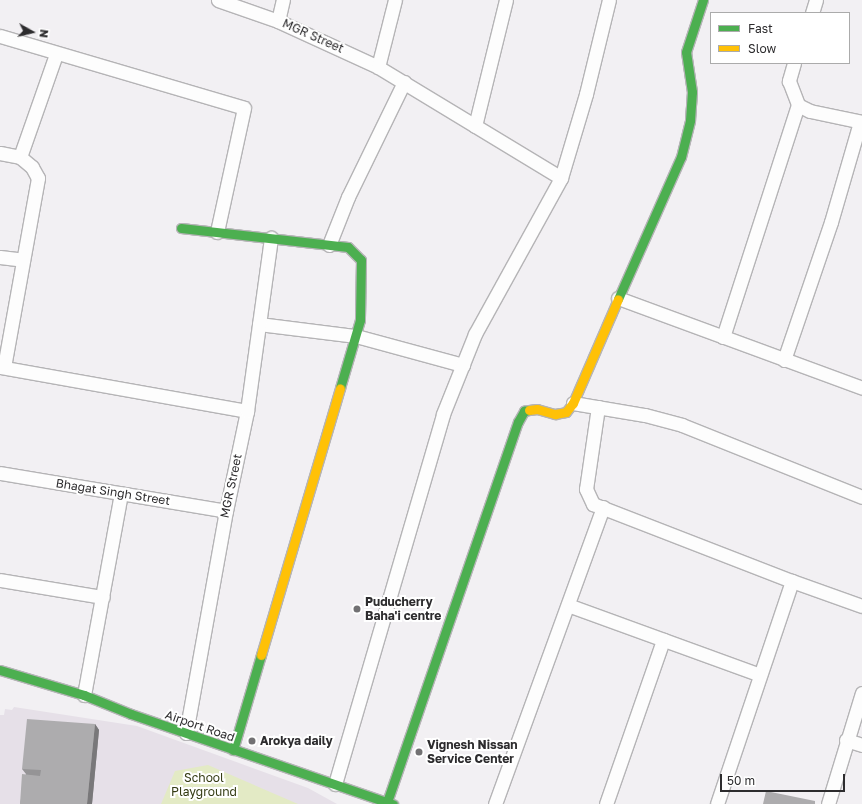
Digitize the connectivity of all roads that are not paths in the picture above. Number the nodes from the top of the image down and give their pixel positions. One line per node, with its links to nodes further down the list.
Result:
1 (218, 0): 9 (street, MGR Street)
2 (283, 0): 9 (street)
3 (395, 0): 13 (street)
4 (506, 0): 17 (street)
5 (609, 0): 20 (street)
6 (703, 0): 27 (street)
7 (816, 0): 8 (street)
8 (812, 12)
9 (278, 21): 13 (street, MGR Street)
10 (0, 36): 11 (street)
11 (56, 54): 19 (street); 22 (street)
12 (794, 64): 15 (street)
13 (378, 67): 14 (street, MGR Street)
14 (404, 82): 17 (street, MGR Street); 24 (street)
15 (798, 105): 16 (street); 30 (street)
16 (861, 122): 31 (street)
17 (476, 126): 20 (street, MGR Street)
18 (0, 153): 19 (street)
19 (20, 157): 26 (street)
20 (561, 178): 32 (street)
21 (181, 228): 22 (street)
22 (217, 232): 23 (street)
23 (271, 238): 24 (street); 28 (street, MGR Street)
24 (329, 245): 29 (street)
25 (0, 257): 26 (street)
26 (23, 260): 33 (street)
27 (618, 298): 30 (street); 35 (street)
28 (259, 324): 29 (street); 37 (street, MGR Street)
29 (356, 336): 32 (street); 56 (street)
30 (723, 337): 31 (street)
31 (784, 360): 34 (street)
32 (463, 365): 57 (street)
33 (2, 367): 37 (street)
34 (862, 388)
35 (573, 404): 36 (street); 58 (street)
36 (598, 407): 40 (street); 41 (street)
37 (247, 410): 42 (street, MGR Street)
38 (0, 473): 39 (street, Bhagat Singh Street)
39 (121, 493): 42 (street, Bhagat Singh Street); 45 (street)
40 (862, 497)
41 (603, 507): 44 (street); 46 (street)
42 (226, 511): 53 (street, MGR Street)
43 (0, 580): 45 (street)
44 (792, 582): 47 (street); 50 (street)
45 (103, 597): 52 (street)
46 (568, 605): 48 (street); 59 (street)
47 (862, 606)
48 (664, 640): 50 (street); 60 (street)
49 (0, 670): 52 (street, Airport Road)
50 (760, 675): 61 (street)
51 (862, 693): 54 (street)
52 (84, 695): 53 (street, Airport Road)
53 (186, 733): 56 (street, Airport Road)
54 (846, 740): 55 (street); 62 (street)
55 (862, 745)
56 (233, 750): 57 (street, Airport Road)
57 (335, 784): 58 (street, Airport Road)
58 (390, 803)
59 (495, 804)
60 (606, 804)
61 (717, 804)
62 (828, 804)

